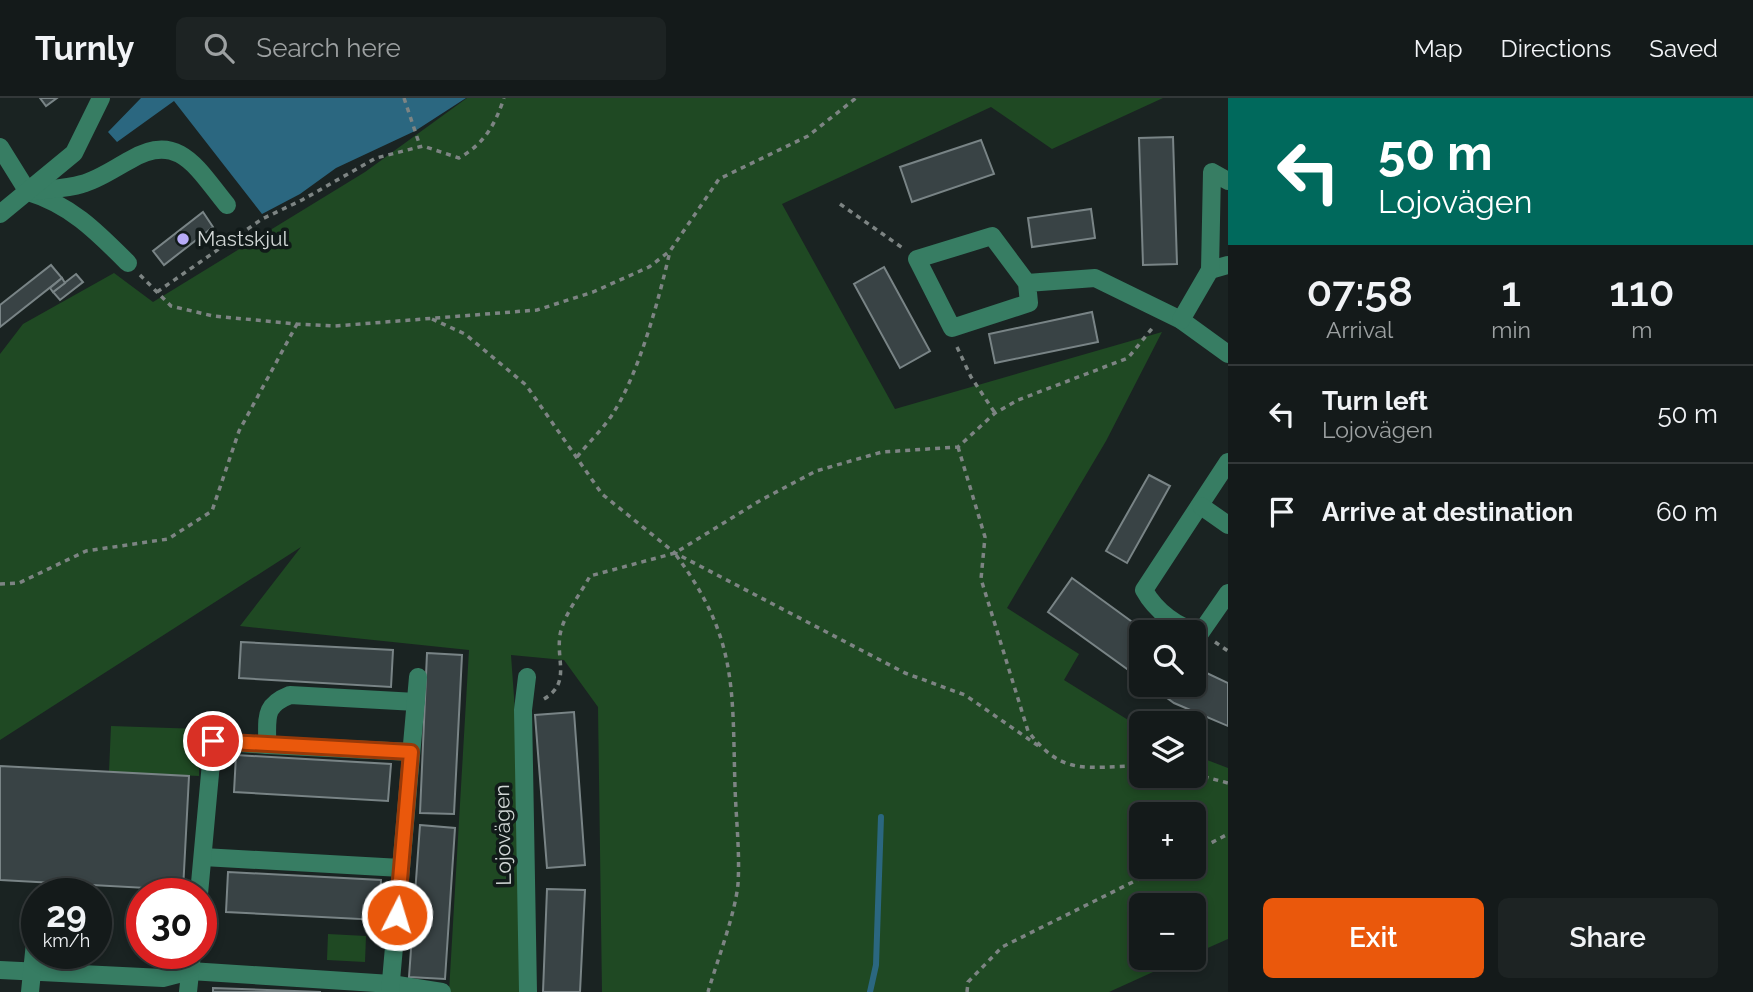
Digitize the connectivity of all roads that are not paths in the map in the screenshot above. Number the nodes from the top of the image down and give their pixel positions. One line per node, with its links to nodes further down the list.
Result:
1 (101, 98): 4 (street)
2 (0, 147): 4 (street)
3 (1228, 181): 9 (street)
4 (28, 191): 5 (street); 6 (street); 7 (street)
5 (227, 205)
6 (0, 214)
7 (128, 263)
8 (1228, 265): 9 (street)
9 (1210, 270): 11 (street)
10 (1027, 283): 10 (street); 11 (street)
11 (1181, 320): 12 (street)
12 (1228, 354)
13 (1228, 462): 14 (street)
14 (1201, 506): 15 (street); 16 (street)
15 (1228, 525)
16 (1228, 593)
17 (418, 677): 19 (street)
18 (527, 677): 35 (street, Lojovägen)
19 (415, 702): 20 (street); 21 (street)
20 (267, 745): 21 (street); 22 (street)
21 (411, 752): 23 (street)
22 (203, 857): 23 (street); 24 (street)
23 (401, 868): 31 (street)
24 (201, 878)
25 (217, 965): 31 (street)
26 (183, 969): 30 (street)
27 (190, 969): 33 (street)
28 (0, 970): 29 (street)
29 (31, 971): 30 (street); 32 (street)
30 (165, 985)
31 (390, 988): 34 (street)
32 (30, 992)
33 (188, 992)
34 (442, 992)
35 (528, 992)

